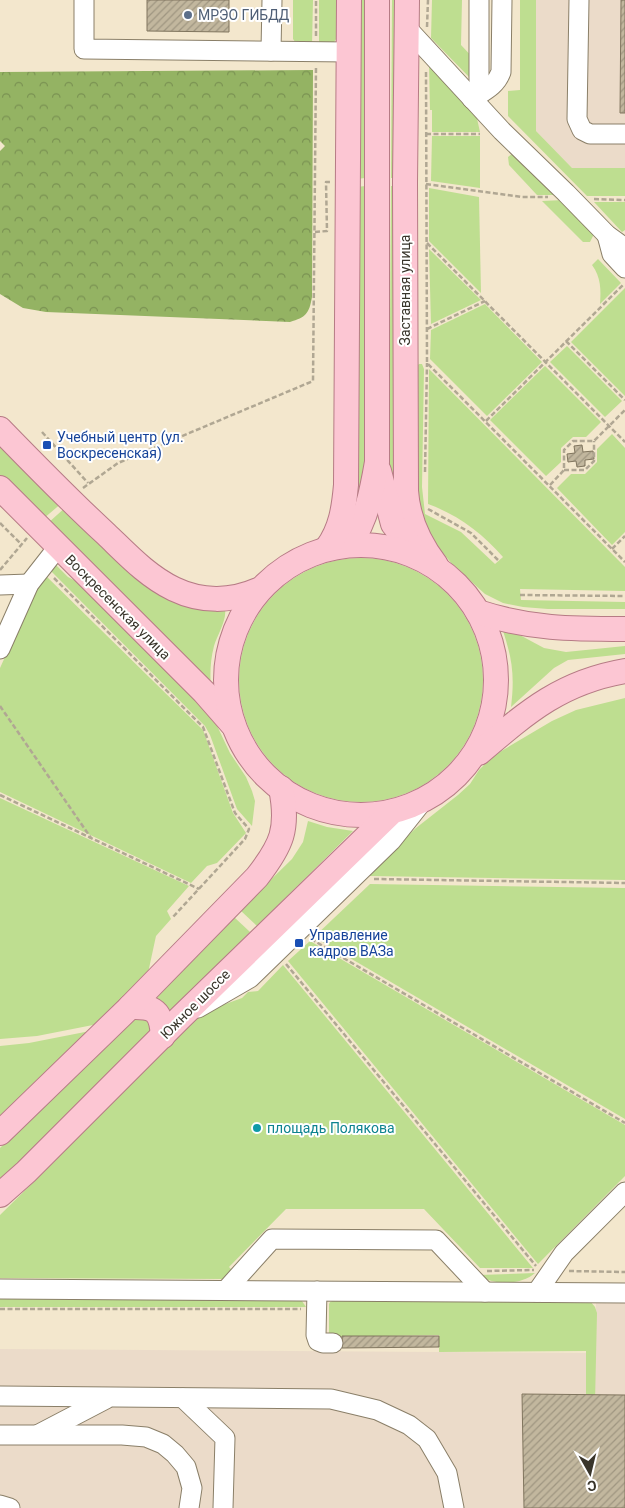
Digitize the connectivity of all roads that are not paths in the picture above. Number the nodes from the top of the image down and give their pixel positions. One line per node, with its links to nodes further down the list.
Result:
1 (84, 0): 9 (street)
2 (272, 0): 9 (street)
3 (349, 0): 10 (main road)
4 (377, 0): 18 (main road, Заставная улица)
5 (407, 0): 11 (main road, Заставная улица)
6 (479, 0): 12 (street)
7 (502, 0): 12 (street)
8 (579, 0): 13 (street)
9 (271, 51): 10 (street)
10 (348, 52): 22 (main road)
11 (425, 60): 12 (street); 24 (main road, Заставная улица)
12 (476, 96): 14 (street)
13 (625, 134)
14 (606, 235): 15 (street); 16 (street)
15 (625, 248)
16 (624, 276)
17 (0, 430): 27 (main road)
18 (377, 462): 20 (main road, Заставная улица); 23 (main road, Заставная улица)
19 (0, 488): 21 (main road, Воскресенская улица)
20 (350, 544): 22 (main road); 23 (main road)
21 (58, 547): 25 (street); 32 (main road, Воскресенская улица)
22 (327, 548): 27 (main road)
23 (419, 557): 24 (main road)
24 (440, 570): 28 (main road)
25 (29, 584): 26 (street); 30 (street)
26 (0, 585)
27 (258, 590): 32 (main road)
28 (478, 612): 29 (main road); 33 (main road)
29 (625, 629)
30 (0, 649)
31 (625, 671): 33 (main road)
32 (235, 727): 34 (main road)
33 (468, 762): 35 (main road)
34 (281, 788): 36 (main road); 37 (main road)
35 (422, 802): 36 (main road); 38 (street)
36 (390, 814): 38 (main road, Южное шоссе)
37 (130, 1007): 39 (main road); 40 (main road)
38 (180, 1018): 39 (main road, Южное шоссе)
39 (163, 1036): 41 (main road, Южное шоссе)
40 (0, 1133)
41 (26, 1172): 43 (main road, Южное шоссе); 44 (street)
42 (625, 1192): 48 (street)
43 (0, 1195)
44 (0, 1206)
45 (1, 1288): 46 (street)
46 (226, 1290): 47 (street); 50 (street)
47 (485, 1292): 48 (street); 50 (street)
48 (537, 1292): 49 (street)
49 (625, 1293)
50 (317, 1300): 51 (street)
51 (333, 1343)
52 (0, 1396): 53 (street)
53 (109, 1397): 54 (street); 56 (street)
54 (183, 1398): 60 (street); 61 (street)
55 (0, 1435): 56 (street)
56 (36, 1436): 59 (street)
57 (0, 1505): 58 (street)
58 (10, 1508)
59 (189, 1508)
60 (223, 1508)
61 (454, 1508)

